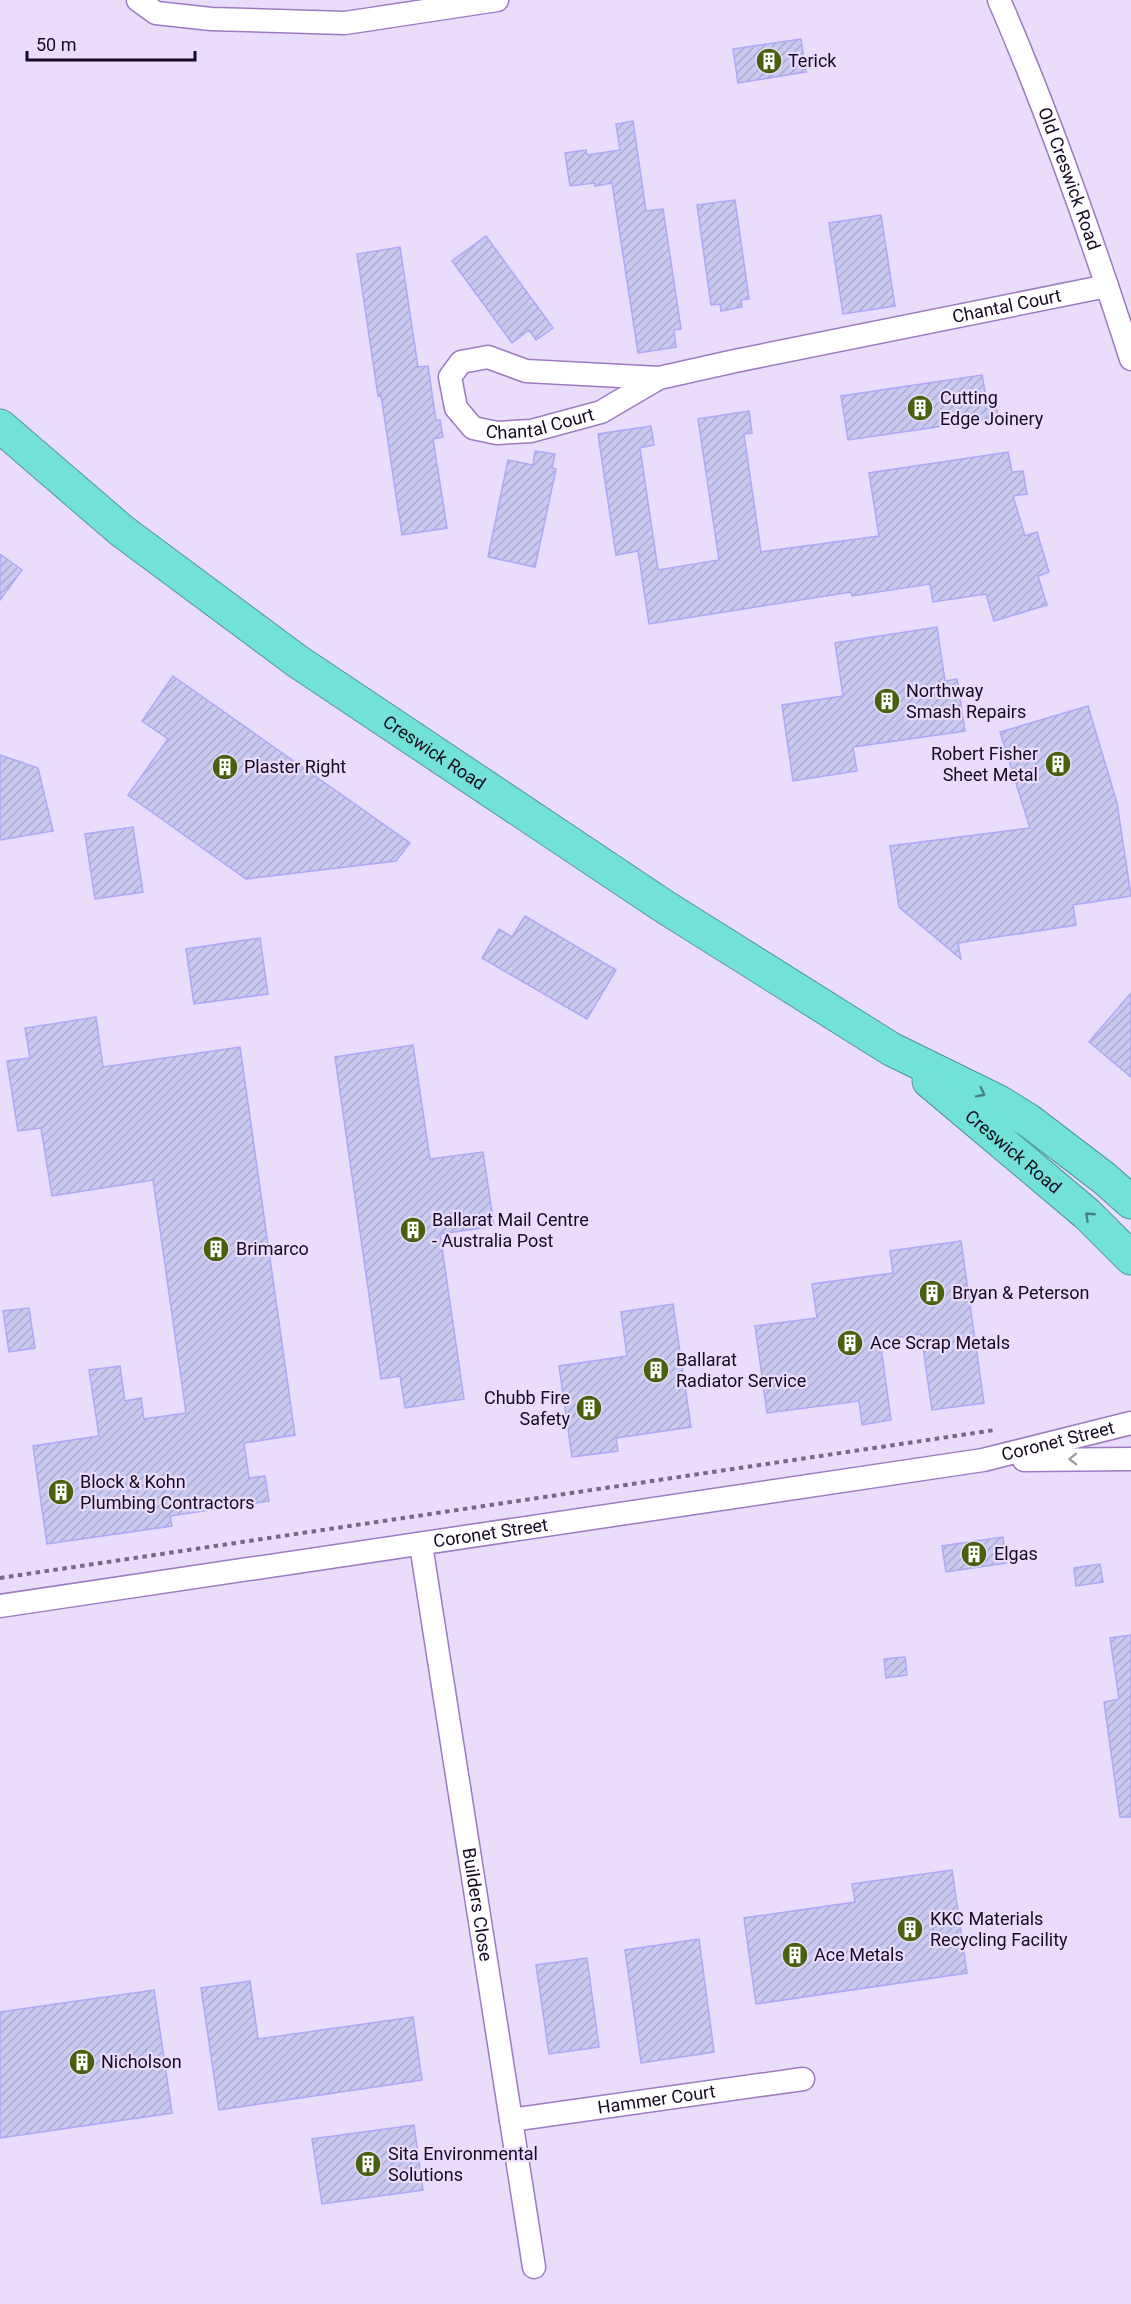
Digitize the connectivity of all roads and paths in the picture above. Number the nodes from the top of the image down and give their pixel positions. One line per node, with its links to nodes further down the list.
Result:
1 (138, 0): 2 (street)
2 (497, 0)
3 (999, 0): 4 (street, Old Creswick Road)
4 (1107, 286): 5 (street, Old Creswick Road); 6 (street, Chantal Court)
5 (1131, 359)
6 (659, 378): 6 (street, Chantal Court)
7 (0, 426): 8 (highway, Creswick Road)
8 (891, 1049): 9 (highway, Creswick Road, one-way to 9); 10 (highway, Creswick Road, one-way to 8)
9 (1131, 1202)
10 (1131, 1258)
11 (1131, 1423): 14 (street, Coronet Street)
12 (995, 1430): 16 (path)
13 (1131, 1459): 14 (street, Coronet Street, one-way to 14)
14 (984, 1460): 15 (street, Coronet Street)
15 (422, 1545): 17 (street, Coronet Street); 19 (street, Builders Close)
16 (0, 1578)
17 (0, 1606)
18 (803, 2079): 19 (street, Hammer Court)
19 (511, 2121): 20 (street, Builders Close)
20 (534, 2266)

